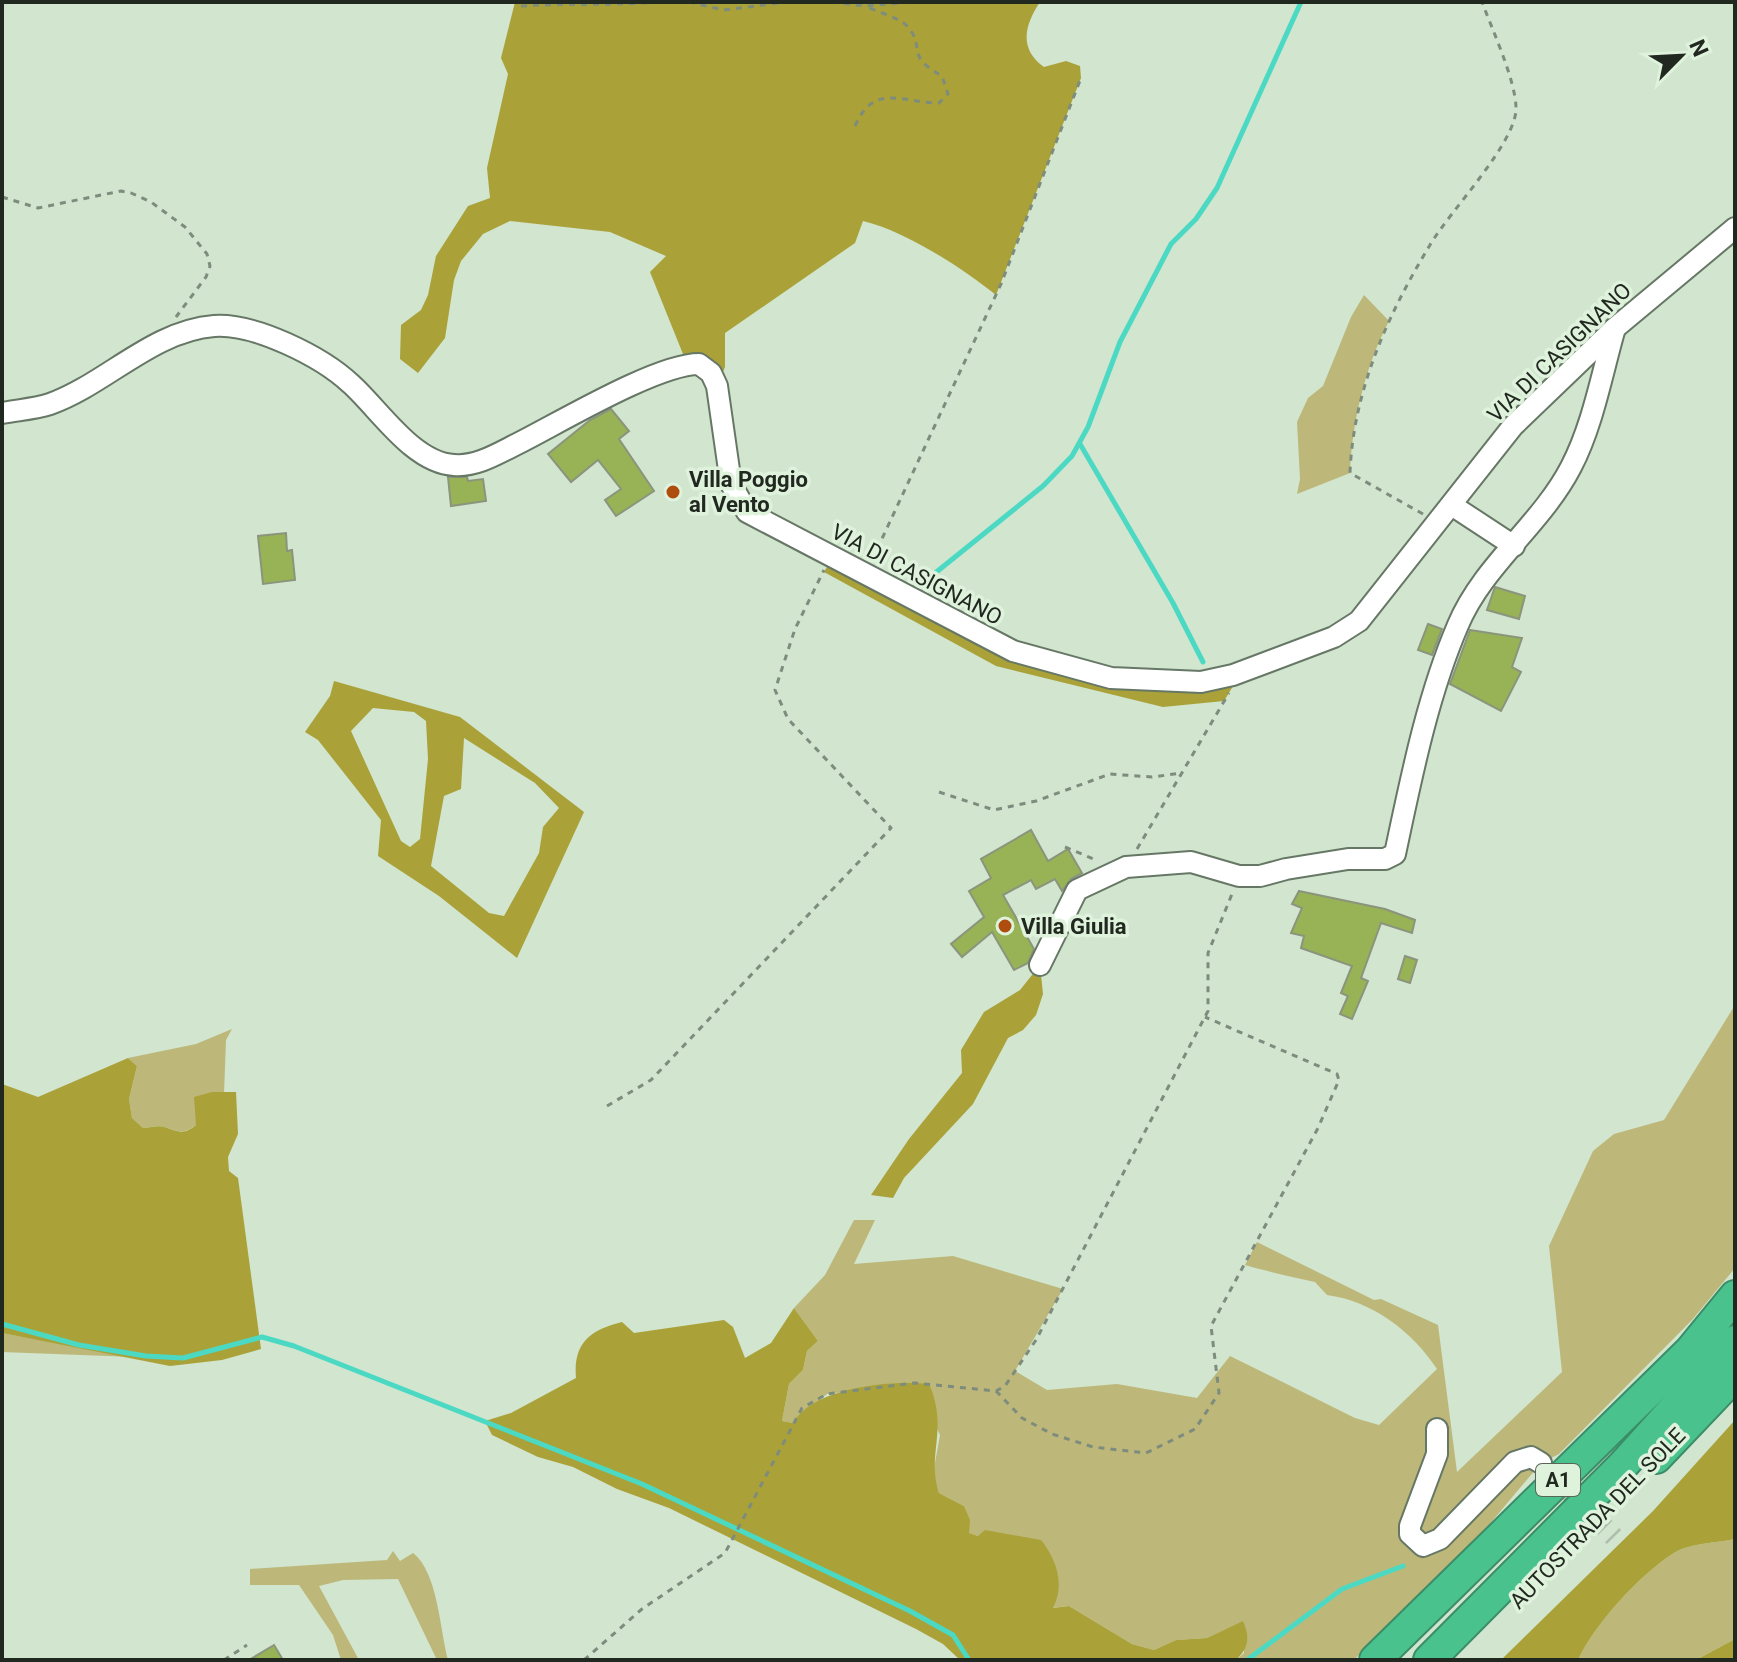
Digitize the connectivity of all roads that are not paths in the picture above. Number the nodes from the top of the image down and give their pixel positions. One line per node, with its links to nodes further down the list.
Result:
1 (1735, 228): 2 (street, VIA DI CASIGNANO)
2 (1615, 328): 4 (street, VIA DI CASIGNANO); 5 (street)
3 (2, 413): 4 (street, VIA DI CASIGNANO)
4 (1453, 506): 5 (street)
5 (1514, 546): 6 (street)
6 (1040, 965)
7 (1735, 1296): 12 (highway, A1)
8 (1735, 1341): 13 (highway, AUTOSTRADA DEL SOLE / A1)
9 (1735, 1375): 14 (highway, AUTOSTRADA DEL SOLE / A1)
10 (1437, 1429): 11 (street)
11 (1541, 1463)
12 (1375, 1660)
13 (1429, 1660)
14 (1458, 1660)

